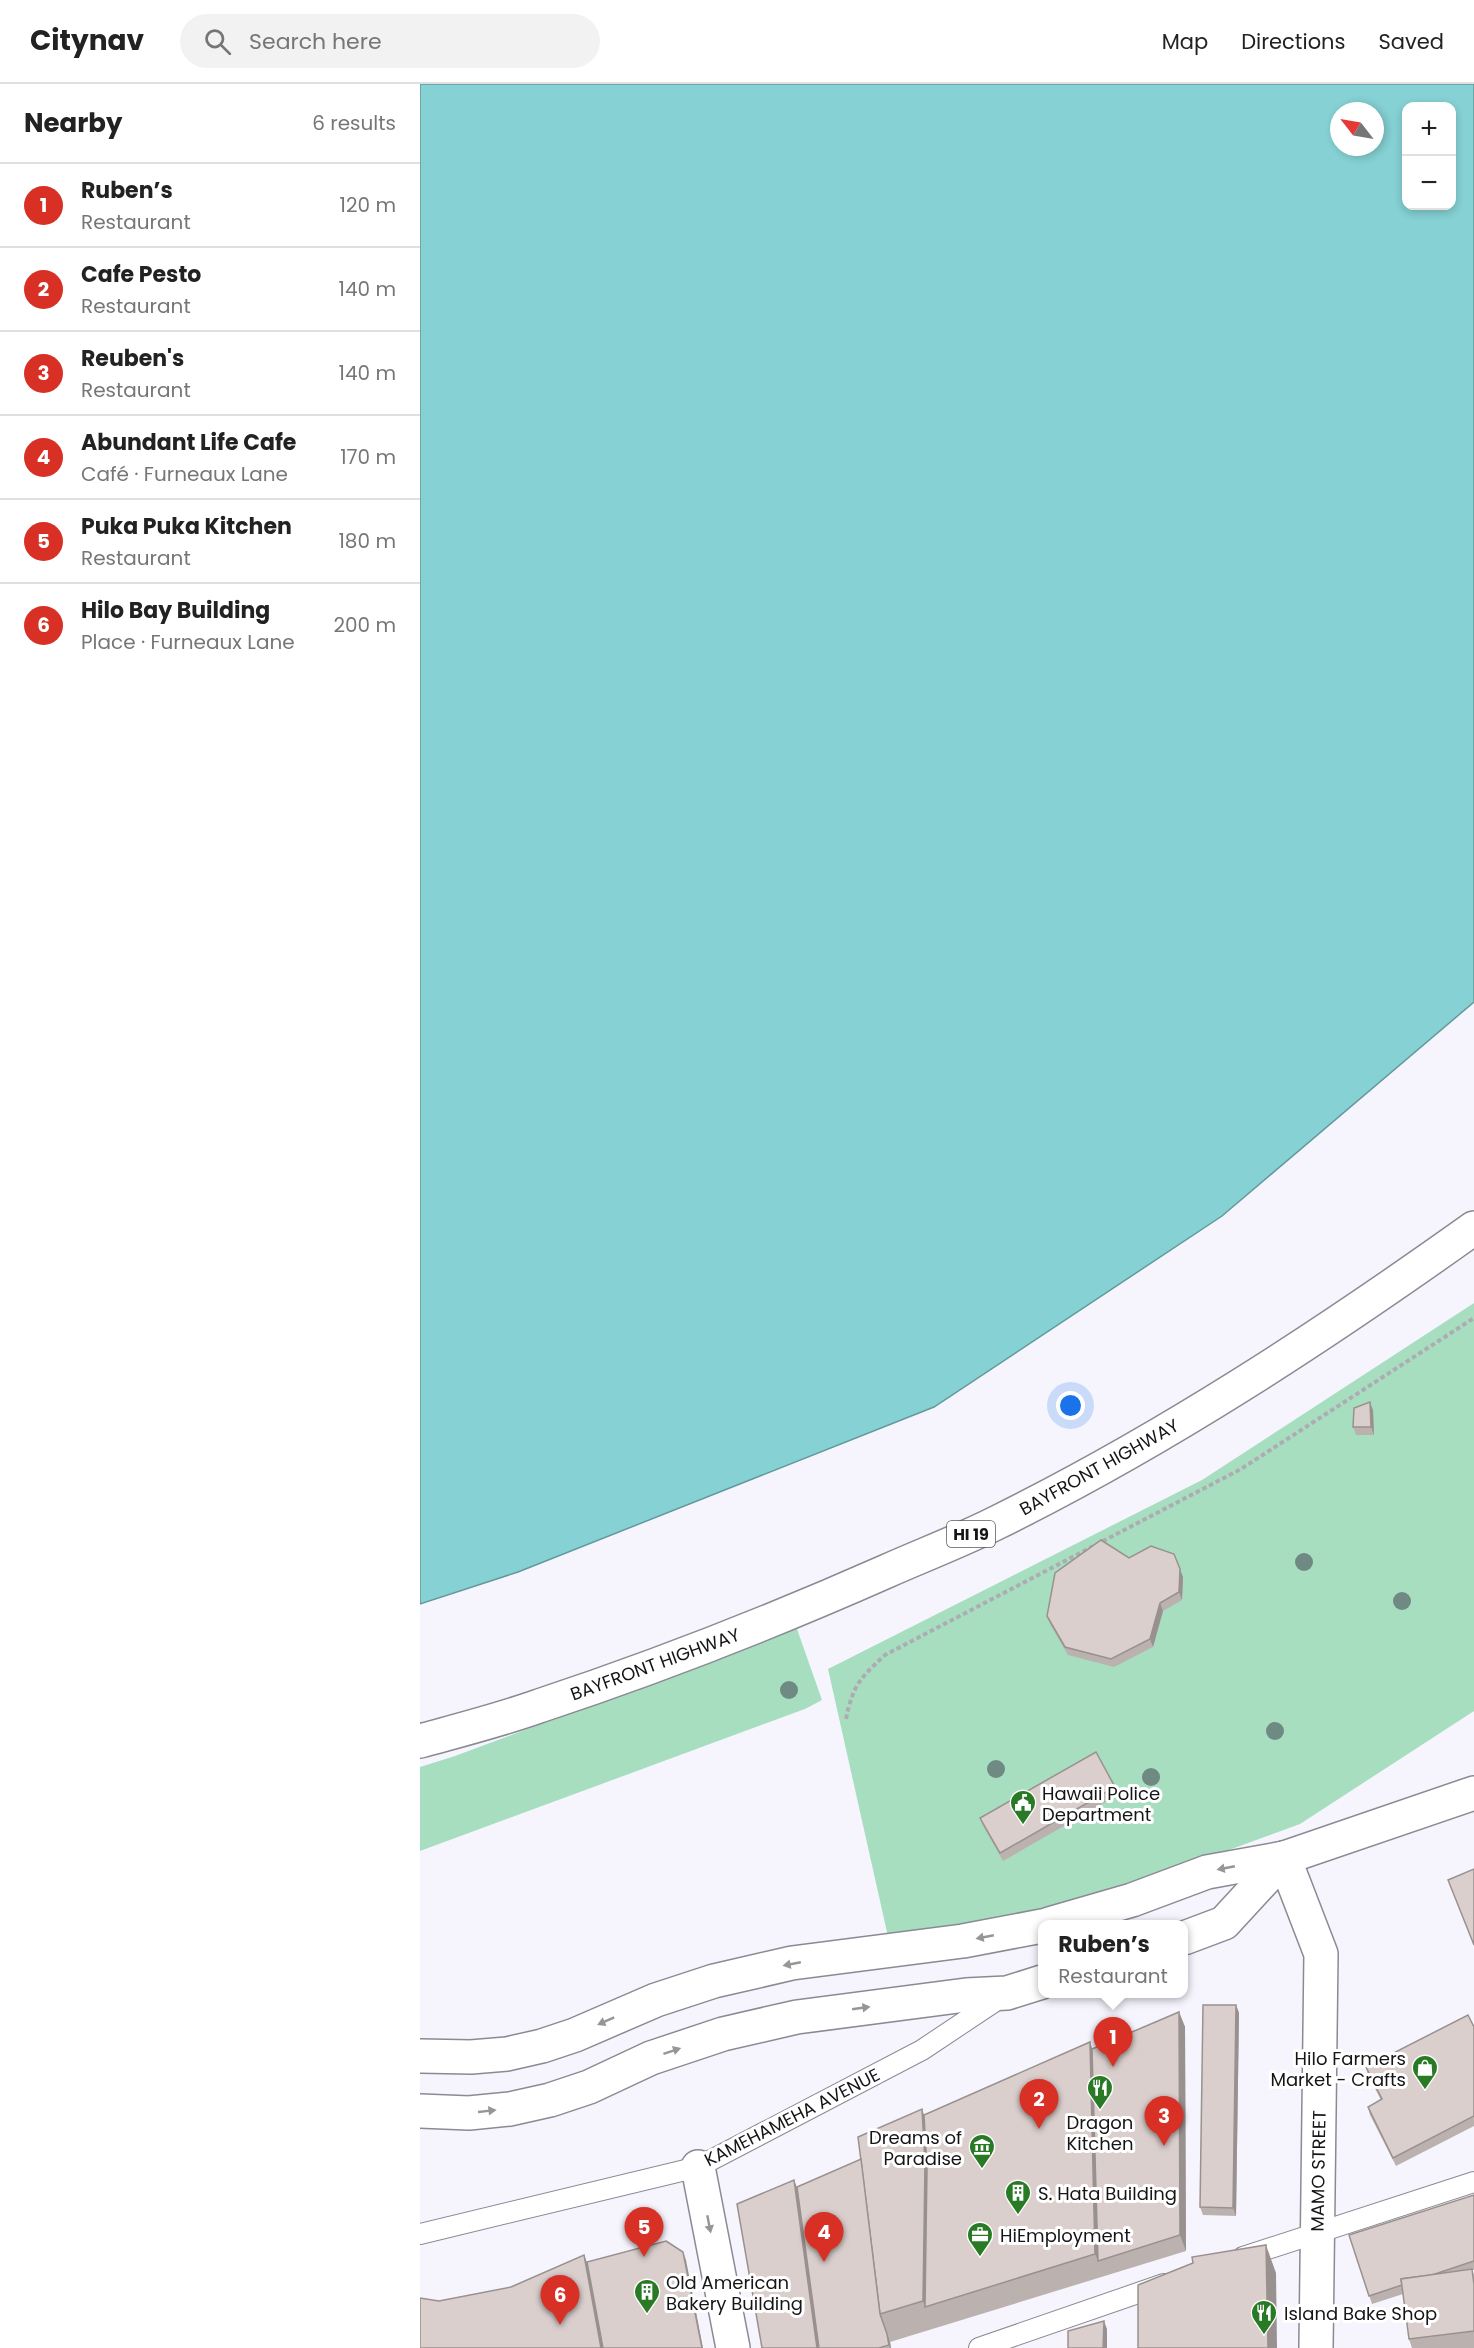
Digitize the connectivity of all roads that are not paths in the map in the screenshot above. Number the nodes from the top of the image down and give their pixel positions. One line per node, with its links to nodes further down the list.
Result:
1 (1474, 1228): 2 (main road, BAYFRONT HIGHWAY / HI 19)
2 (420, 1741)
3 (1474, 1793): 4 (main road)
4 (1284, 1858): 5 (main road, one-way to 5); 7 (main road); 14 (main road, MAMO STREET)
5 (1063, 1920)
6 (1038, 1927): 10 (main road, one-way to 10)
7 (1188, 1936)
8 (1038, 1983): 9 (main road, KAMEHAMEHA AVENUE)
9 (1007, 1993): 11 (main road, KAMEHAMEHA AVENUE, one-way to 9); 12 (lane, KAMEHAMEHA AVENUE)
10 (420, 2056)
11 (420, 2111)
12 (698, 2167): 15 (lane, KAMEHAMEHA AVENUE); 18 (main road, one-way to 18)
13 (1474, 2182): 14 (lane)
14 (1316, 2232): 16 (lane); 20 (main road, MAMO STREET)
15 (420, 2234)
16 (1224, 2264)
17 (1180, 2279): 19 (lane)
18 (733, 2348)
19 (979, 2348)
20 (1316, 2348)

